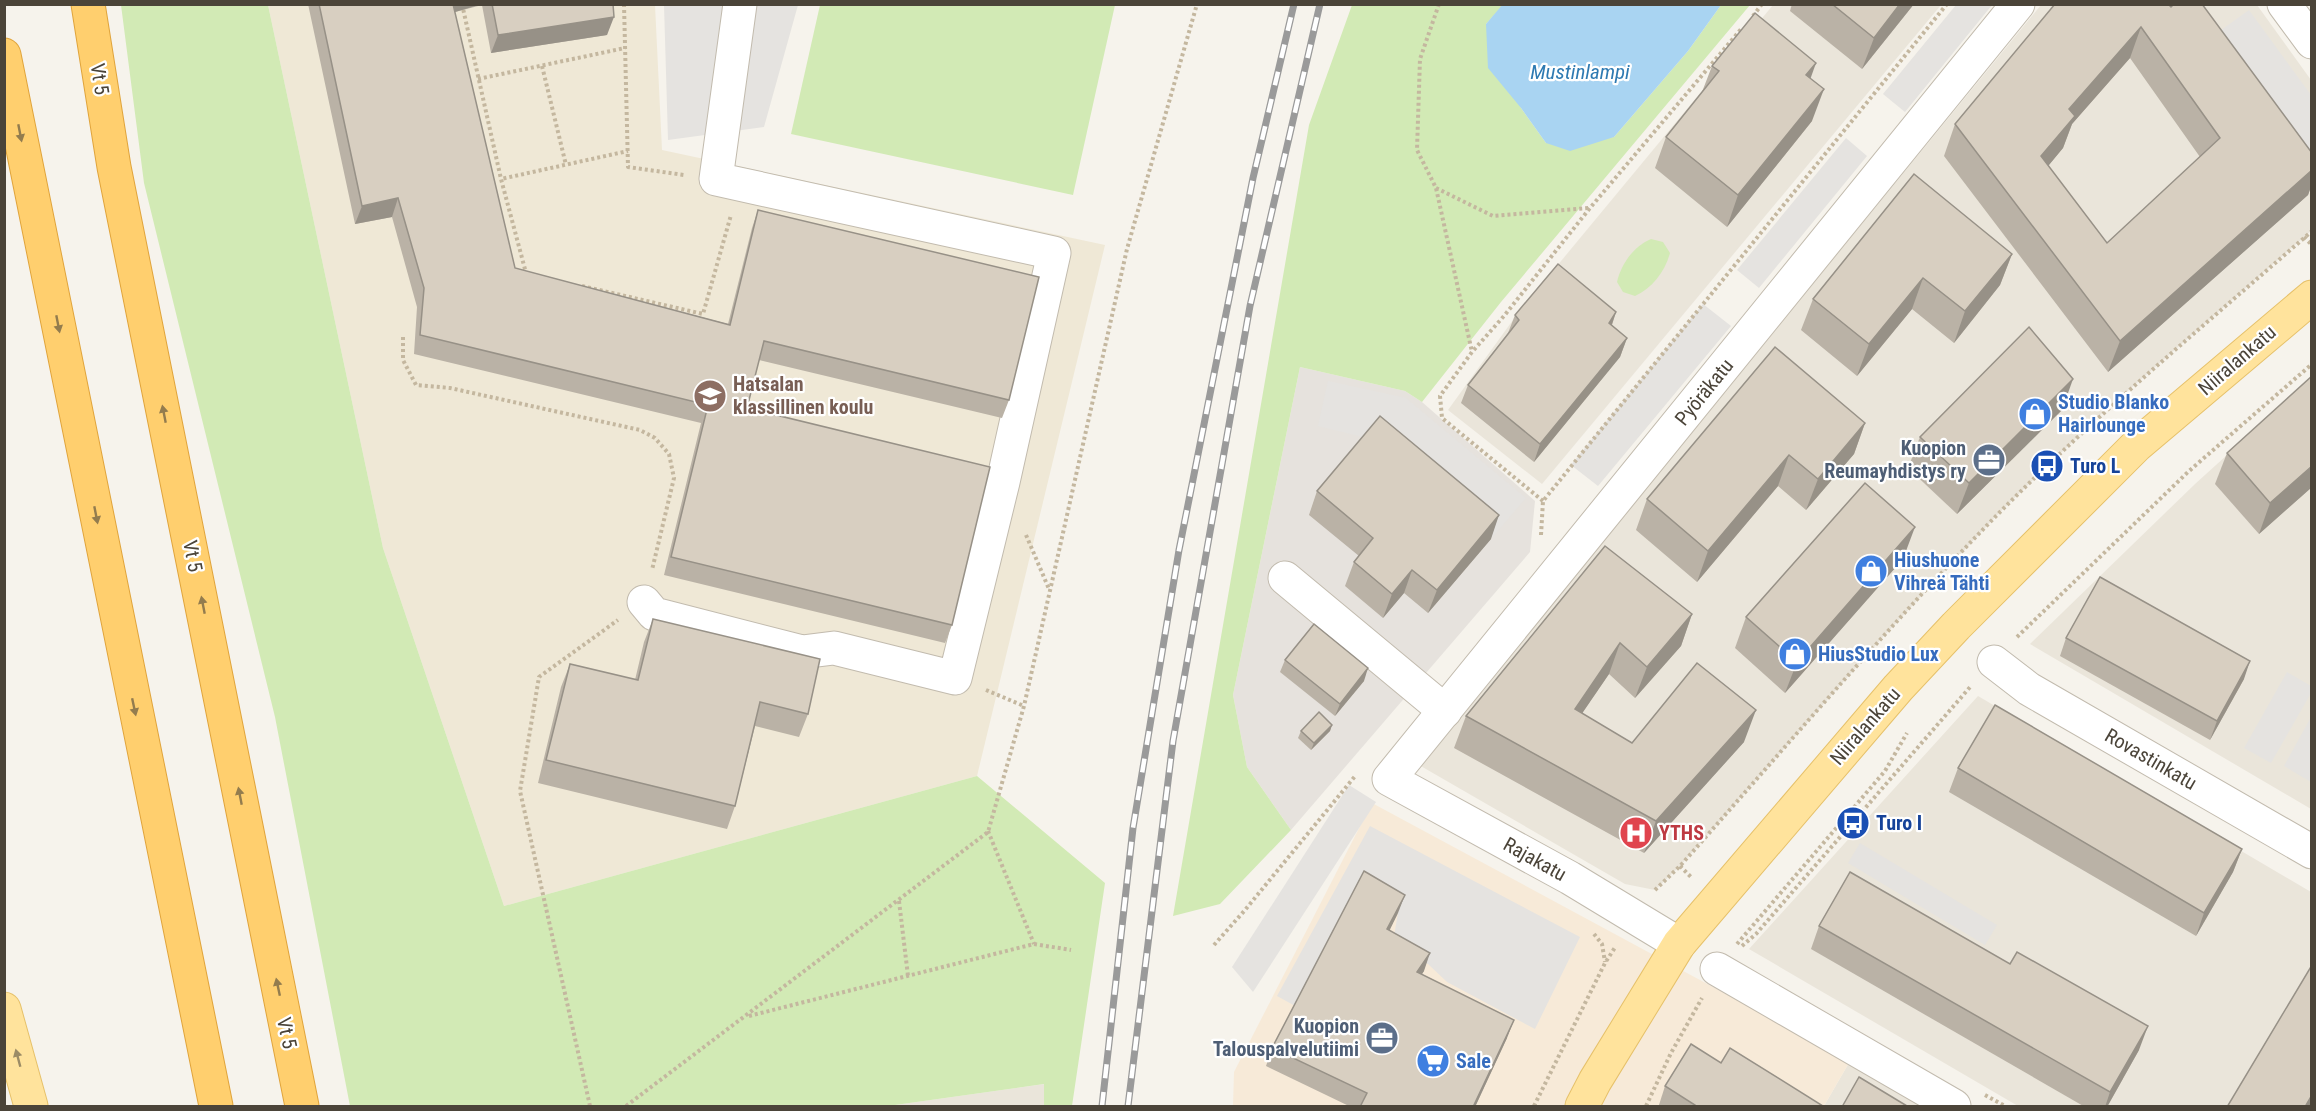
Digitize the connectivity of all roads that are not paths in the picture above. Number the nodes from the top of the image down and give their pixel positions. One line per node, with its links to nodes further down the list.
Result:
1 (88, 4): 19 (highway, Vt 5, one-way to 1)
2 (740, 4): 9 (street)
3 (2018, 4): 11 (street, Pyöräkatu)
4 (2284, 4): 5 (street)
5 (2312, 42)
6 (4, 55): 18 (highway, one-way to 18)
7 (2312, 297): 14 (main road, Niiralankatu)
8 (1285, 578): 11 (street)
9 (644, 602)
10 (1994, 662): 13 (street, Rovastinkatu)
11 (1444, 711): 12 (street, Pyöräkatu)
12 (1389, 779): 14 (street, Rajakatu)
13 (2312, 852)
14 (1679, 944): 20 (main road, Niiralankatu)
15 (1717, 969): 21 (street)
16 (4, 1009): 17 (main road, one-way to 16)
17 (31, 1107)
18 (216, 1107)
19 (302, 1107)
20 (1582, 1107)
21 (1954, 1107)

